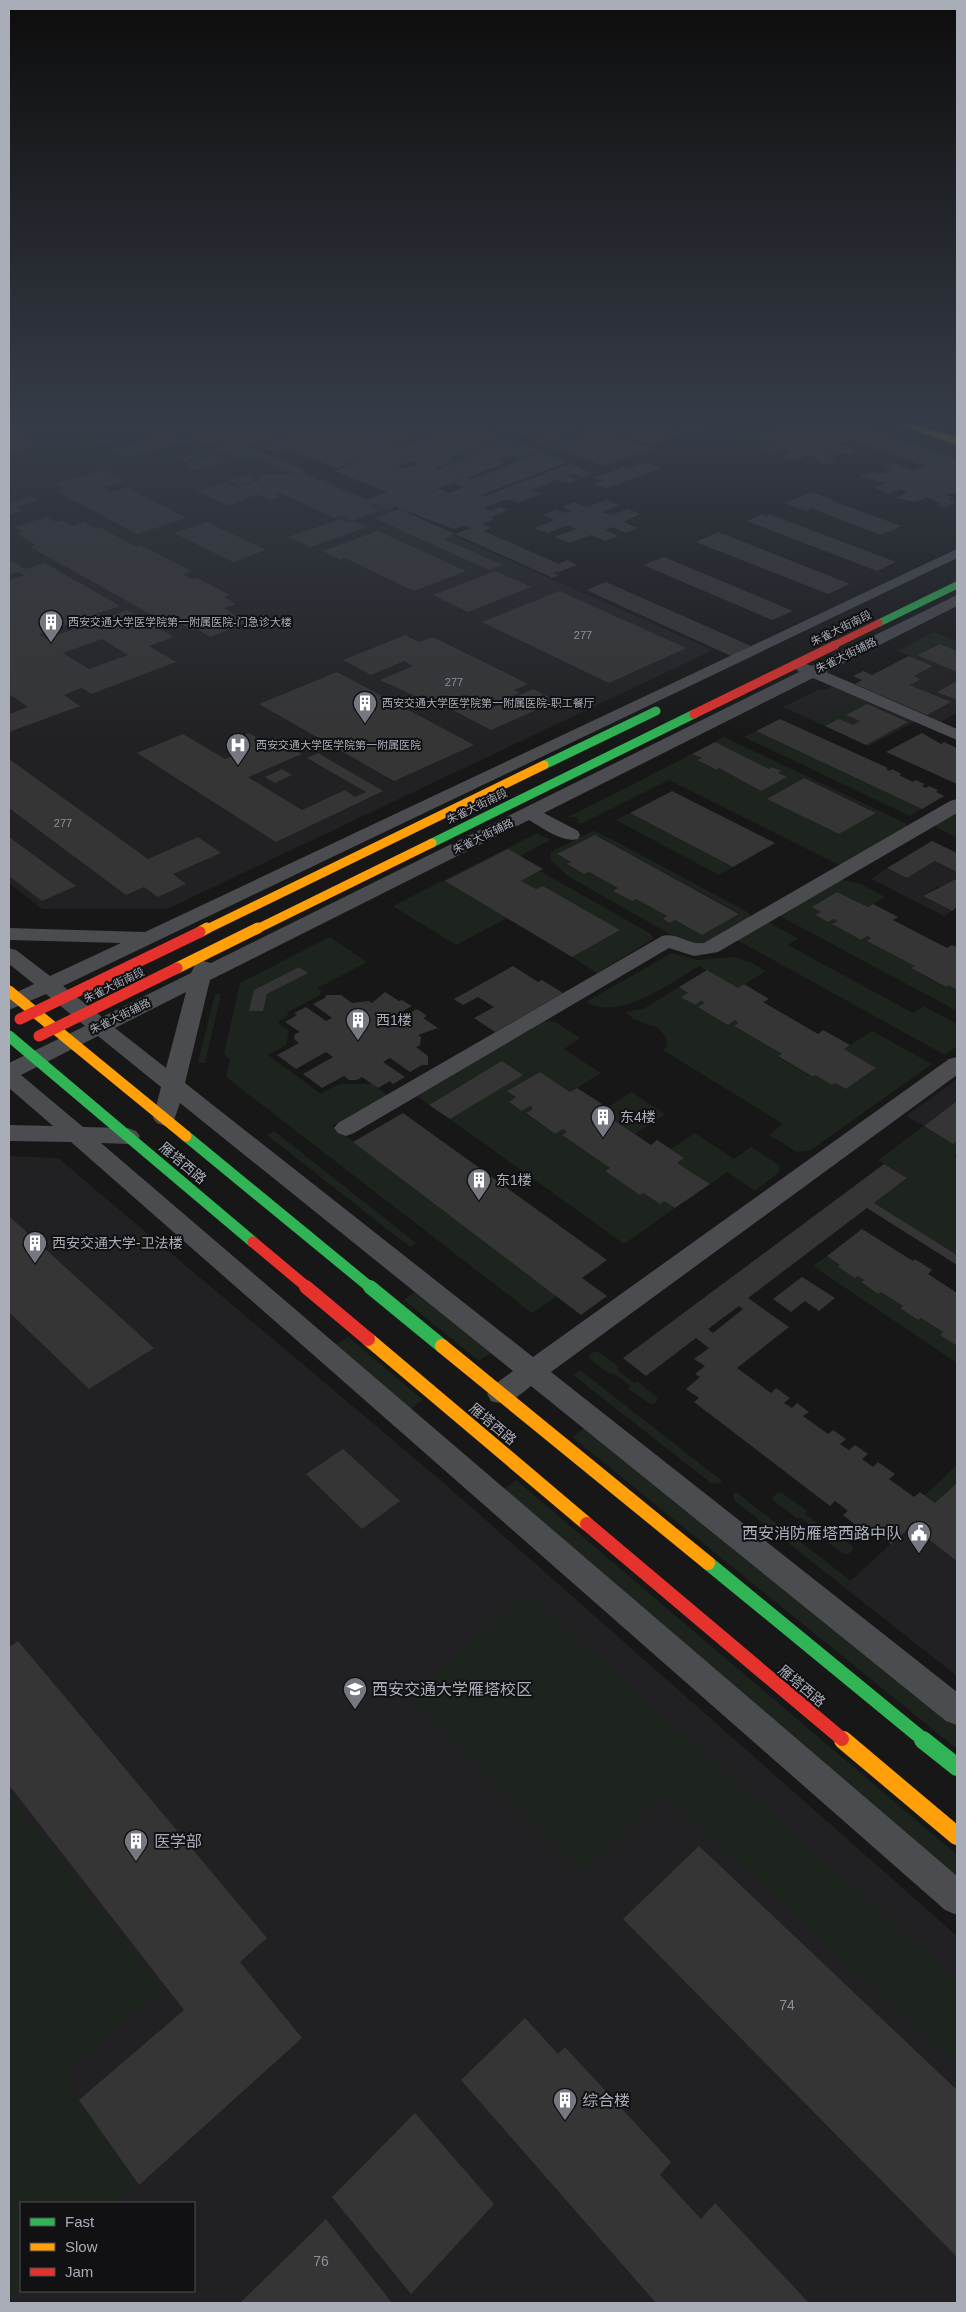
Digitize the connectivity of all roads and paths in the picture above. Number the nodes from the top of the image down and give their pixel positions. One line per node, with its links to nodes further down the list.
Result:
1 (957, 552): 11 (street)
2 (957, 585): 4 (main road, 朱雀大街南段)
3 (957, 600): 4 (street, 朱雀大街辅路)
4 (803, 668): 6 (street); 8 (street, 朱雀大街辅路); 13 (main road, 朱雀大街南段)
5 (663, 708): 12 (main road, 朱雀大街南段)
6 (957, 736)
7 (957, 805): 31 (street)
8 (530, 812): 9 (street); 15 (street, 朱雀大街辅路)
9 (571, 835)
10 (9, 934): 11 (street)
11 (148, 938): 12 (street); 16 (street)
12 (186, 938): 16 (main road, 朱雀大街南段)
13 (207, 953): 15 (street); 19 (main road, 朱雀大街南段)
14 (9, 954): 16 (street)
15 (201, 976): 19 (street, 朱雀大街辅路); 29 (street)
16 (55, 991): 17 (street); 18 (main road, 朱雀大街南段); 19 (street)
17 (12, 998): 18 (main road, 雁塔西路)
18 (34, 1012): 20 (main road, 朱雀大街南段); 21 (main road, 雁塔西路)
19 (92, 1020): 21 (main road, 朱雀大街南段); 23 (street, 朱雀大街辅路); 29 (street)
20 (9, 1024)
21 (54, 1028): 23 (main road, 雁塔西路); 24 (main road, 朱雀大街南段)
22 (9, 1036): 24 (main road, 雁塔西路)
23 (71, 1041): 26 (street, 朱雀大街辅路); 30 (main road, 雁塔西路)
24 (20, 1045): 25 (main road, 朱雀大街南段); 26 (main road, 雁塔西路)
25 (9, 1050)
26 (36, 1059): 28 (street, 朱雀大街辅路); 34 (main road, 雁塔西路)
27 (957, 1064): 35 (street)
28 (9, 1074): 33 (street)
29 (173, 1086): 30 (street); 35 (street)
30 (165, 1118): 36 (main road, 雁塔西路)
31 (346, 1128)
32 (9, 1133): 33 (street)
33 (77, 1135): 34 (street); 40 (street)
34 (128, 1136): 39 (main road, 雁塔西路)
35 (532, 1372): 36 (street); 37 (street)
36 (502, 1394): 38 (main road, 雁塔西路)
37 (957, 1711)
38 (957, 1767)
39 (957, 1836)
40 (957, 1898)

